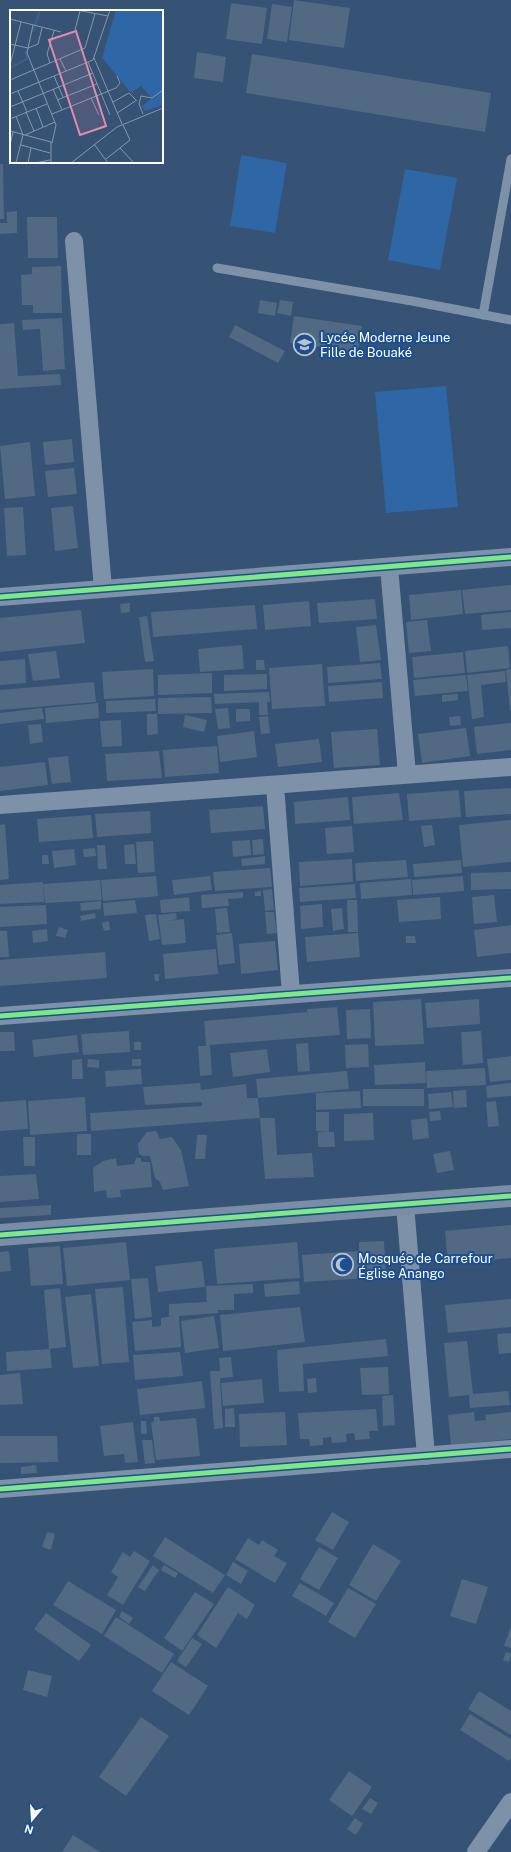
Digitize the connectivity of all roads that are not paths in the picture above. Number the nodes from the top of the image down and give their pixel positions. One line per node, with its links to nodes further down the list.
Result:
1 (511, 159): 4 (lane)
2 (74, 241): 8 (street)
3 (217, 268): 4 (lane)
4 (484, 315): 5 (lane)
5 (511, 320)
6 (511, 557): 7 (street)
7 (390, 567): 8 (street); 11 (street)
8 (103, 589): 9 (street)
9 (0, 597)
10 (511, 767): 11 (street)
11 (407, 774): 12 (street)
12 (276, 786): 13 (street); 15 (street)
13 (0, 805)
14 (511, 978): 15 (street)
15 (291, 994): 16 (street)
16 (0, 1016)
17 (511, 1196): 18 (street)
18 (405, 1205): 19 (street); 21 (street)
19 (0, 1235)
20 (511, 1450): 21 (street)
21 (426, 1456): 22 (street)
22 (0, 1490)
23 (511, 1802): 24 (street)
24 (480, 1851)

